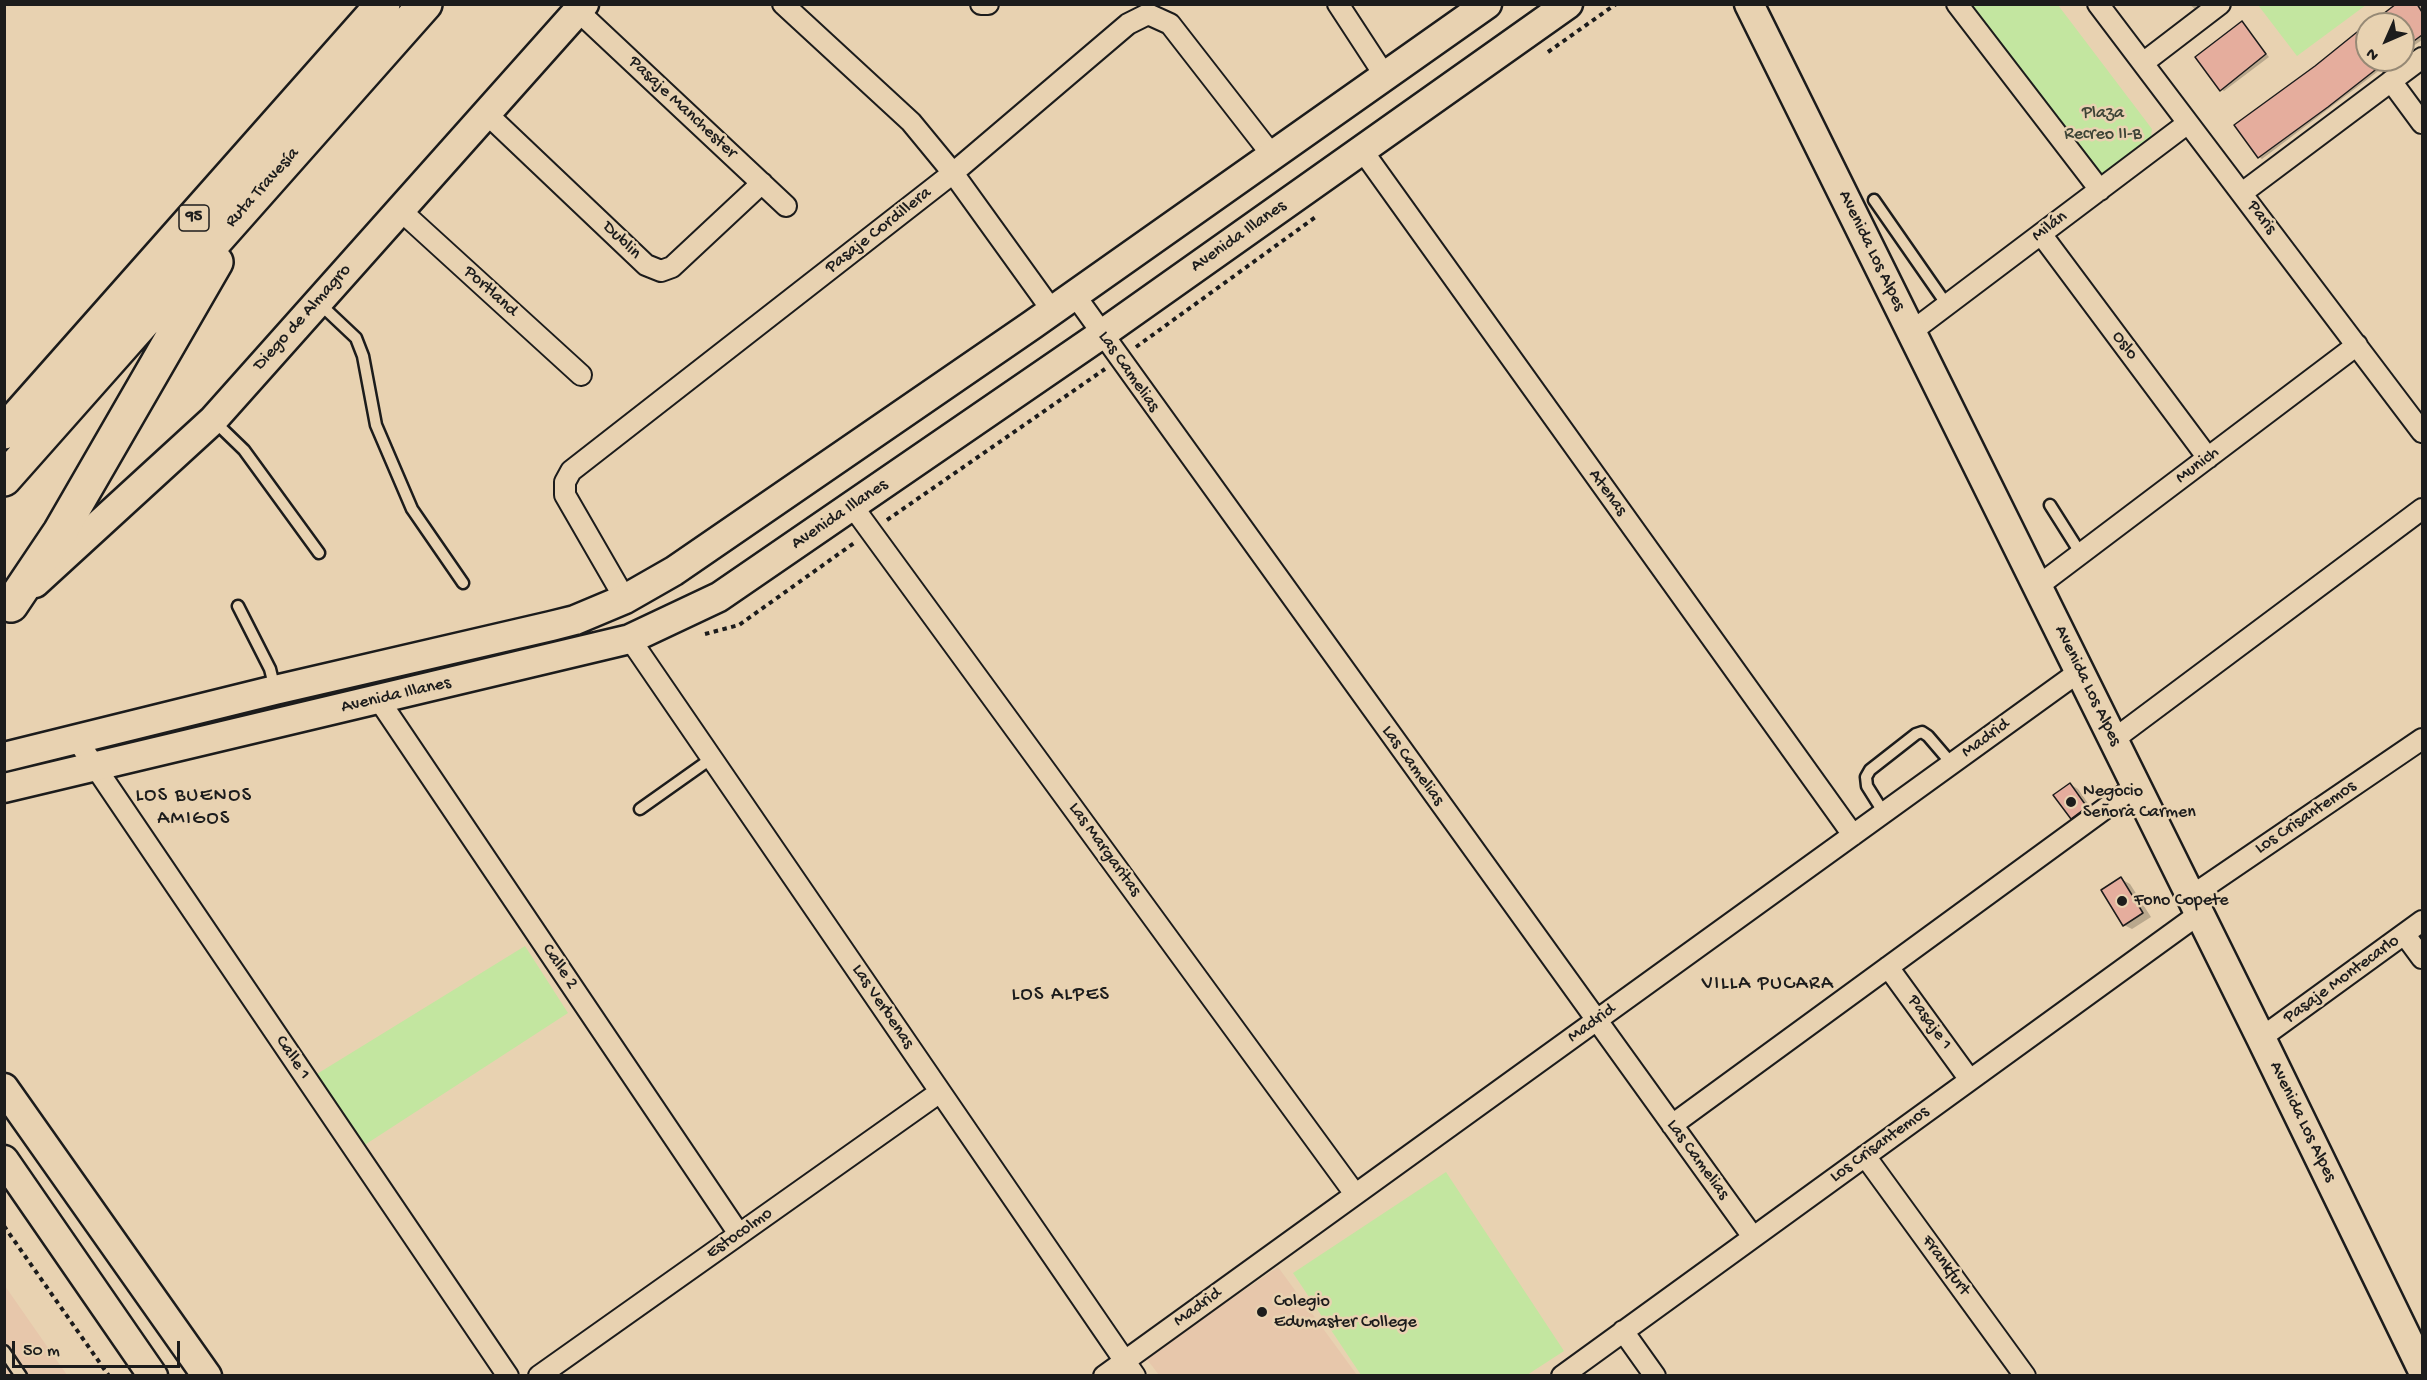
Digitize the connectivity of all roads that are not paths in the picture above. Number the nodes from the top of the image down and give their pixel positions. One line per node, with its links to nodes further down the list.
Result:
1 (384, 4): 40 (highway, Ruta Travesía / 95)
2 (425, 4): 25 (highway, Ruta Travesía / 95)
3 (783, 4): 23 (street, Las Camelias)
4 (981, 4): 5 (street)
5 (988, 4)
6 (1338, 4): 16 (street)
7 (1487, 4): 16 (main road, Avenida Illanes)
8 (1568, 4): 21 (main road, Avenida Illanes)
9 (1749, 4): 35 (main road, Avenida Los Alpes)
10 (1957, 4): 26 (street)
11 (2098, 4): 15 (street, Paris)
12 (2220, 4): 15 (street)
13 (581, 8): 18 (main road, Diego de Almagro); 24 (street, Pasaje Manchester)
14 (2422, 58): 17 (street)
15 (2143, 63): 19 (street, Paris)
16 (1385, 76): 22 (main road, Avenida Illanes)
17 (2391, 81): 20 (street); 27 (street)
18 (487, 114): 24 (street, Dublin); 30 (main road, Diego de Almagro)
19 (2188, 123): 26 (street, Milán); 27 (street, Paris)
20 (2422, 123)
21 (1362, 150): 36 (main road, Avenida Illanes); 69 (street, Atenas)
22 (1272, 155): 23 (street, Pasaje Cordillera); 33 (main road, Avenida Illanes)
23 (953, 173): 33 (street, Las Camelias); 51 (street, Pasaje Cordillera)
24 (762, 183): 29 (street, Pasaje Manchester)
25 (264, 186): 43 (highway, Ruta Travesía / 95); 53 (highway)
26 (2100, 190): 31 (street, Milán)
27 (2242, 193): 37 (street, Paris)
28 (1874, 200): 34 (lane)
29 (786, 206)
30 (399, 210): 32 (main road, Diego de Almagro); 38 (street, Portland)
31 (2041, 234): 34 (street, Milán); 42 (street, Oslo)
32 (318, 302): 39 (main road, Diego de Almagro); 49 (lane)
33 (1062, 302): 36 (street, Las Camelias); 51 (main road, Avenida Illanes)
34 (1947, 305): 35 (street, Milán)
35 (1911, 332): 50 (main road, Avenida Los Alpes)
36 (1102, 334): 45 (main road, Avenida Illanes); 75 (street, Las Camelias)
37 (2357, 345): 41 (street, Paris); 42 (street, Munich)
38 (581, 375)
39 (213, 420): 47 (lane); 53 (main road, Diego de Almagro)
40 (4, 432)
41 (2422, 432)
42 (2208, 458): 48 (street, Munich)
43 (4, 479)
44 (2050, 505): 48 (lane)
45 (853, 507): 54 (main road, Avenida Illanes); 83 (street, Las Margaritas)
46 (2422, 509): 60 (street)
47 (319, 553)
48 (2081, 554): 50 (street, Munich)
49 (462, 583)
50 (2038, 586): 55 (main road, Avenida Los Alpes)
51 (625, 599): 56 (main road, Avenida Illanes)
52 (238, 606): 56 (lane)
53 (8, 609)
54 (630, 639): 57 (main road, Avenida Illanes); 62 (street, Las Verbenas)
55 (2080, 671): 60 (main road, Avenida Los Alpes); 63 (street, Madrid)
56 (275, 690): 59 (main road, Avenida Illanes)
57 (379, 700): 64 (main road, Avenida Illanes); 84 (street, Calle 2)
58 (2422, 739): 70 (street, Los Crisantemos)
59 (76, 740): 61 (main road, Avenida Illanes); 64 (street, Calle 1)
60 (2113, 740): 65 (main road, Avenida Los Alpes)
61 (4, 757)
62 (712, 758): 67 (lane); 78 (street, Las Verbenas)
63 (1952, 764): 68 (street, Madrid); 68 (lane)
64 (95, 767): 66 (main road, Avenida Illanes); 94 (street, Calle 1)
65 (2136, 786): 70 (main road, Avenida Los Alpes); 74 (street)
66 (4, 788)
67 (640, 809)
68 (1884, 813): 69 (street, Madrid)
69 (1853, 835): 75 (street, Madrid)
70 (2194, 906): 76 (main road, Avenida Los Alpes); 77 (street, Los Crisantemos)
71 (2422, 921): 72 (street, Pasaje Montecarlo)
72 (2405, 934): 73 (street); 76 (street, Pasaje Montecarlo)
73 (2422, 958)
74 (1888, 967): 77 (street, Pasaje 1); 80 (street)
75 (1596, 1020): 80 (street, Las Camelias); 83 (street, Madrid)
76 (2261, 1038): 87 (main road, Avenida Los Alpes)
77 (1970, 1080): 81 (street, Los Crisantemos)
78 (940, 1092): 84 (street, Estocolmo); 89 (street, Las Verbenas)
79 (8, 1102): 93 (main road)
80 (1672, 1125): 85 (street, Las Camelias)
81 (1865, 1156): 85 (street, Los Crisantemos); 99 (street, Frankfurt)
82 (4, 1160): 92 (main road)
83 (1355, 1194): 89 (street, Madrid)
84 (739, 1234): 95 (street, Estocolmo)
85 (1753, 1237): 86 (street, Los Crisantemos)
86 (1623, 1331): 97 (street, Los Crisantemos); 98 (street)
87 (2415, 1332): 90 (main road, Avenida Los Alpes)
88 (4, 1351): 91 (lane)
89 (1130, 1368): 96 (street, Madrid)
90 (2422, 1369)
91 (21, 1376)
92 (153, 1376)
93 (207, 1376)
94 (508, 1376)
95 (538, 1376)
96 (1104, 1376)
97 (1562, 1376)
98 (1655, 1376)
99 (2025, 1376)

